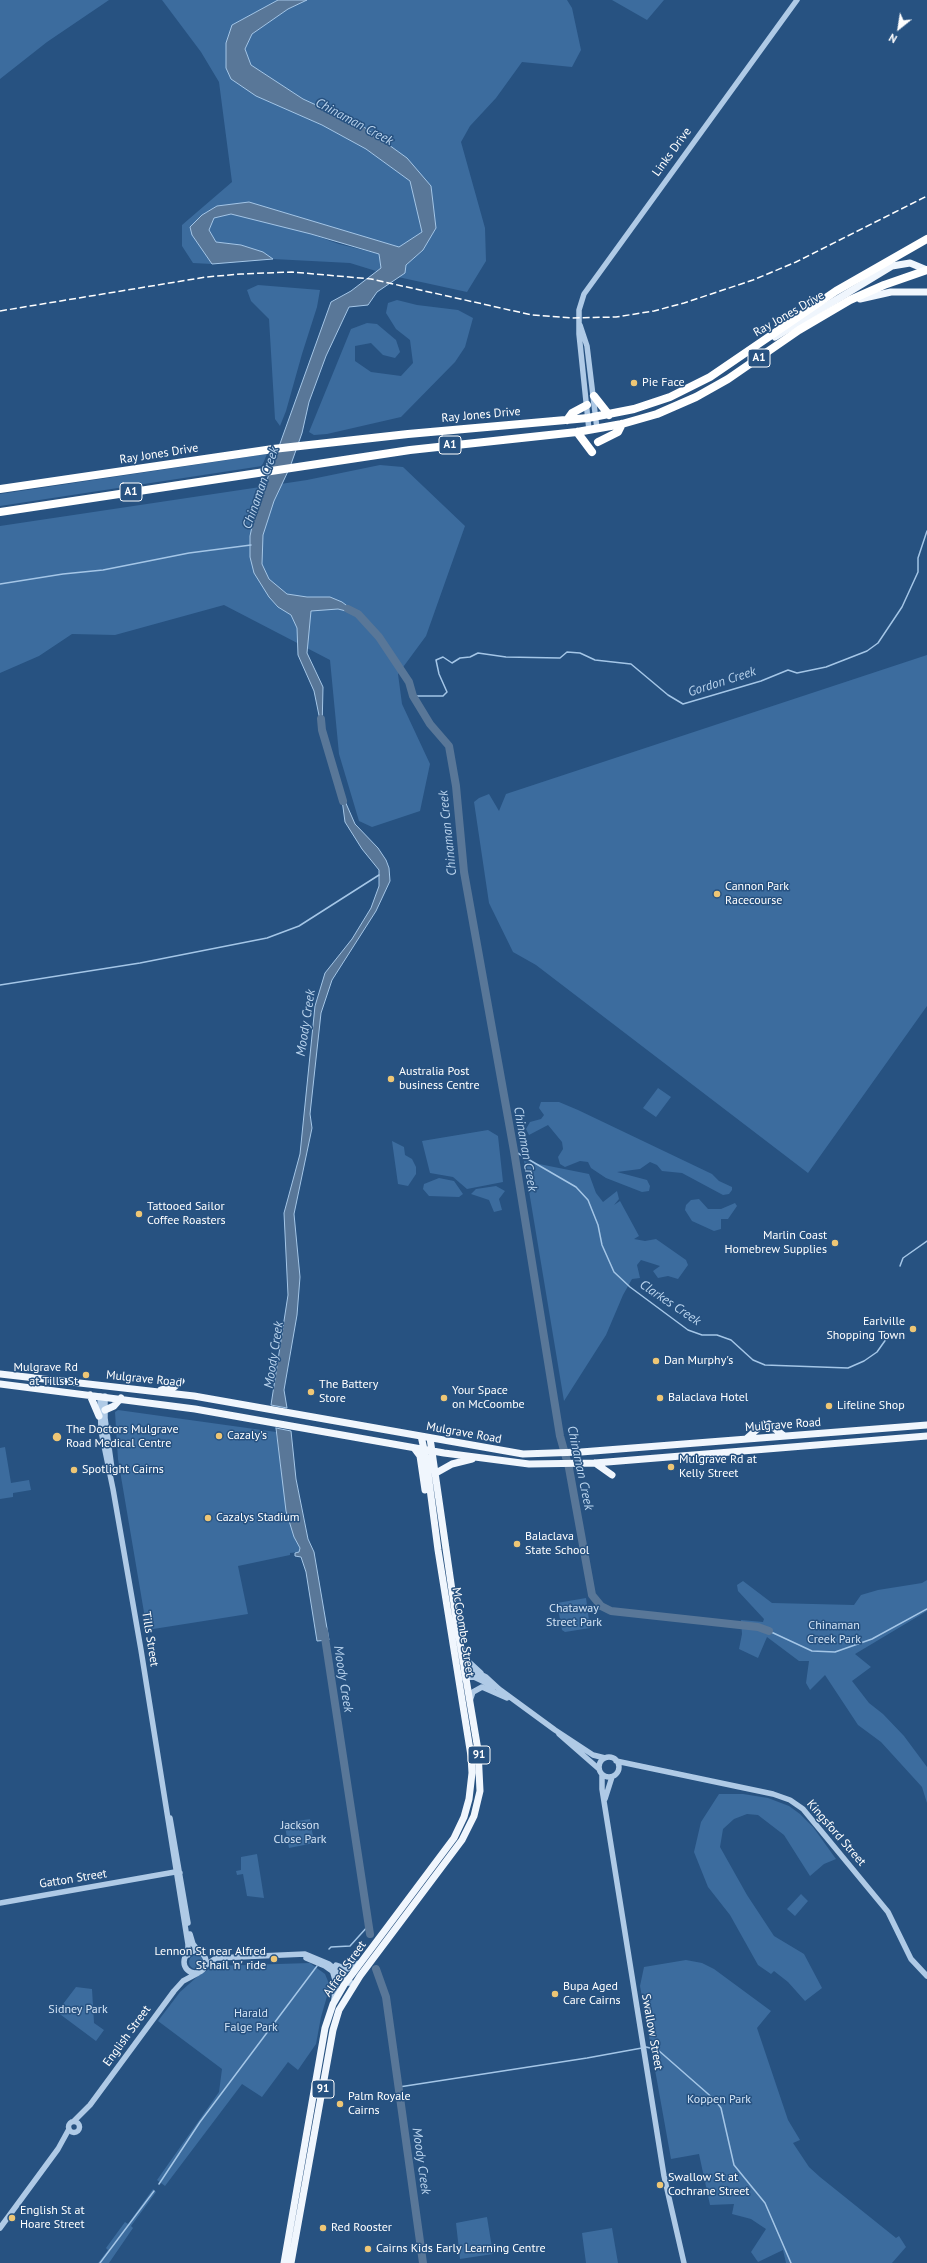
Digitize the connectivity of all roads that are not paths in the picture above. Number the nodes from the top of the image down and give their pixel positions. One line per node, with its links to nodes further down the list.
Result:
1 (797, 0): 6 (street, Links Drive)
2 (927, 239): 10 (highway, A1)
3 (927, 270): 5 (highway, Ray Jones Drive / A1); 10 (main road, Ray Jones Drive)
4 (927, 292): 5 (main road, Ray Jones Drive)
5 (838, 307): 16 (highway, Ray Jones Drive / A1)
6 (579, 323): 7 (street, Links Drive); 8 (street, Links Drive)
7 (585, 337): 8 (street); 9 (street, Links Drive)
8 (580, 341): 9 (street); 12 (street, Links Drive)
9 (587, 343): 11 (street, Links Drive)
10 (751, 350): 13 (highway, Ray Jones Drive / A1)
11 (594, 396): 13 (highway); 14 (street, Links Drive)
12 (586, 405): 14 (street, Links Drive); 15 (highway)
13 (609, 414): 14 (highway, Ray Jones Drive / A1)
14 (592, 418): 15 (highway, Ray Jones Drive / A1); 17 (street, Links Drive)
15 (567, 420): 21 (highway, Ray Jones Drive / A1)
16 (622, 424): 17 (highway, Ray Jones Drive / A1); 19 (highway)
17 (593, 429): 18 (highway, Ray Jones Drive / A1)
18 (577, 432): 20 (highway); 22 (highway, Ray Jones Drive / A1)
19 (598, 442)
20 (592, 452)
21 (0, 489)
22 (0, 512)
23 (0, 1374): 26 (main road, Mulgrave Road)
24 (181, 1381): 27 (main road)
25 (0, 1384): 28 (main road, Mulgrave Road)
26 (103, 1386): 27 (main road, Mulgrave Road); 30 (main road)
27 (157, 1392): 29 (main road, Mulgrave Road)
28 (90, 1395): 30 (main road, Mulgrave Road); 34 (main road)
29 (184, 1395): 32 (main road); 36 (main road, Mulgrave Road)
30 (102, 1396): 31 (main road, Mulgrave Road); 33 (street, Tills Street); 34 (street, Tills Street)
31 (121, 1398): 32 (main road, Mulgrave Road); 33 (main road)
32 (186, 1408): 41 (main road, Mulgrave Road)
33 (104, 1410): 48 (street, Tills Street)
34 (99, 1416): 48 (street, Tills Street)
35 (927, 1425): 37 (main road, Mulgrave Road)
36 (421, 1436): 39 (main road, Mulgrave Road); 42 (main road, McCoombe Street / 91)
37 (784, 1436): 40 (main road, Mulgrave Road); 40 (main road)
38 (927, 1436): 45 (main road, Mulgrave Road)
39 (430, 1438): 40 (main road, Mulgrave Road); 43 (main road, McCoombe Street / 91)
40 (746, 1439)
41 (414, 1448): 42 (main road, Mulgrave Road); 49 (main road)
42 (424, 1449): 43 (main road, Mulgrave Road); 49 (main road, McCoombe Street / 91)
43 (432, 1451): 44 (main road, Mulgrave Road); 46 (main road, McCoombe Street / 91)
44 (478, 1458): 45 (main road, Mulgrave Road); 46 (main road)
45 (595, 1463): 47 (main road)
46 (436, 1473): 50 (main road, McCoombe Street / 91)
47 (612, 1475)
48 (113, 1489): 67 (street, Tills Street)
49 (431, 1498): 51 (main road, McCoombe Street / 91)
50 (457, 1625): 51 (main road, McCoombe Street / 91); 52 (street)
51 (462, 1675): 52 (street); 53 (street); 54 (main road, McCoombe Street / 91); 65 (main road, McCoombe Street / 91)
52 (486, 1677): 53 (street)
53 (499, 1689): 55 (street)
54 (470, 1701): 55 (street); 66 (main road, McCoombe Street / 91)
55 (518, 1703): 56 (street)
56 (555, 1730): 57 (street); 60 (street)
57 (605, 1758): 58 (street); 60 (street)
58 (616, 1761): 59 (street, Kingsford Street); 61 (street)
59 (641, 1767): 61 (street, Kingsford Street); 79 (street, Kingsford Street)
60 (599, 1769): 62 (street)
61 (617, 1773): 63 (street)
62 (602, 1775): 63 (street); 64 (street, Swallow Street)
63 (612, 1777): 64 (street, Swallow Street)
64 (605, 1803): 91 (street, Swallow Street)
65 (458, 1831): 74 (main road, Alfred Street / 91)
66 (466, 1834): 82 (main road, Alfred Street / 91)
67 (177, 1873): 68 (street, Gatton Street); 69 (street, Tills Street); 72 (street, Tills Street)
68 (0, 1902)
69 (201, 1953): 72 (street); 73 (street); 75 (street)
70 (290, 1954): 71 (street); 73 (street); 78 (street)
71 (305, 1954): 74 (street); 80 (street)
72 (188, 1955): 76 (street)
73 (243, 1956): 75 (street)
74 (363, 1961): 80 (main road, Alfred Street / 91)
75 (206, 1965): 77 (street)
76 (187, 1968): 77 (street); 81 (street, English Street)
77 (198, 1972): 81 (street, English Street)
78 (333, 1972): 80 (street); 83 (street)
79 (927, 1976)
80 (348, 1980): 82 (street); 83 (main road, Alfred Street / 91)
81 (183, 1981): 84 (street, English Street)
82 (354, 1985): 90 (main road, Alfred Street / 91)
83 (333, 2004): 89 (main road, Alfred Street / 91)
84 (77, 2123): 85 (street); 86 (street)
85 (68, 2129): 86 (street); 87 (street)
86 (74, 2133): 87 (street)
87 (58, 2149): 88 (street)
88 (0, 2228)
89 (284, 2263)
90 (291, 2263)
91 (684, 2263)

